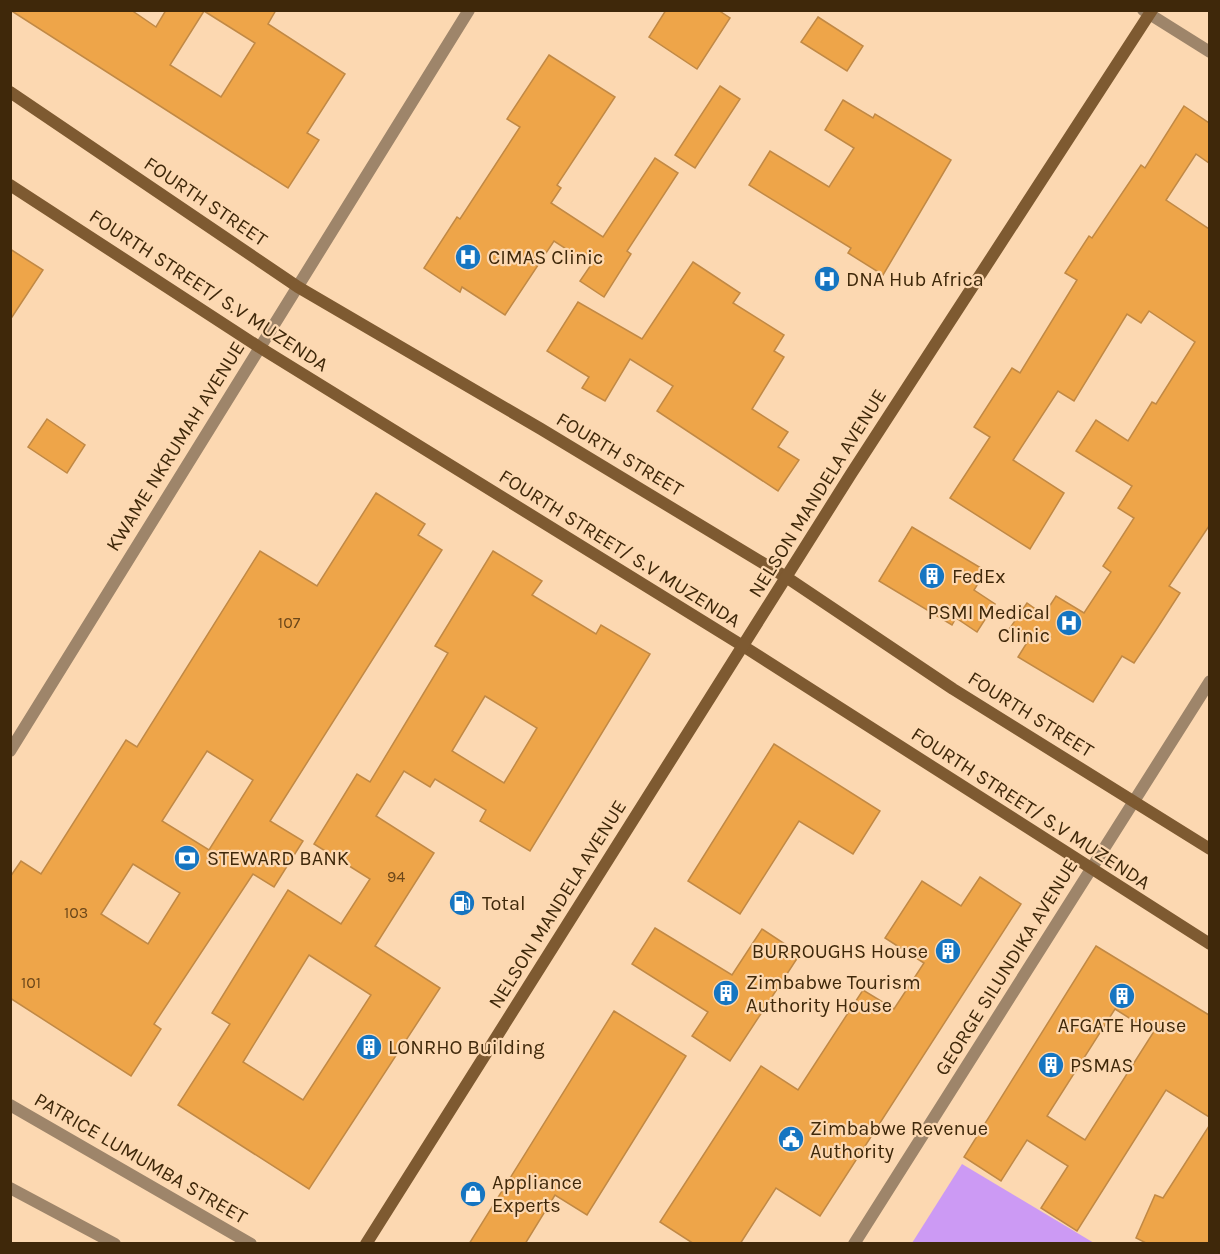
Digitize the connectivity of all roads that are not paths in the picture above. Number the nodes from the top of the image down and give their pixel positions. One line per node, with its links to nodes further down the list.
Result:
1 (469, 10): 6 (street, KWAME NKRUMAH AVENUE)
2 (1148, 12): 3 (street); 8 (main road, NELSON MANDELA AVENUE)
3 (1209, 52)
4 (10, 92): 6 (main road, FOURTH STREET)
5 (10, 185): 7 (main road, FOURTH STREET/ S.V MUZENDA)
6 (298, 287): 7 (street, KWAME NKRUMAH AVENUE); 8 (main road, FOURTH STREET)
7 (259, 347): 9 (main road, FOURTH STREET/ S.V MUZENDA); 11 (street, KWAME NKRUMAH AVENUE)
8 (786, 577): 9 (main road, NELSON MANDELA AVENUE); 12 (main road, FOURTH STREET)
9 (743, 646): 14 (main road, FOURTH STREET/ S.V MUZENDA); 20 (main road, NELSON MANDELA AVENUE)
10 (1209, 681): 12 (street, GEORGE SILUNDIKA AVENUE)
11 (10, 750)
12 (1134, 802): 13 (main road, FOURTH STREET); 14 (street, GEORGE SILUNDIKA AVENUE)
13 (1209, 849)
14 (1091, 869): 15 (main road, FOURTH STREET/ S.V MUZENDA); 21 (street, GEORGE SILUNDIKA AVENUE)
15 (1209, 944)
16 (10, 1105): 19 (street, PATRICE LUMUMBA STREET)
17 (10, 1188): 18 (street)
18 (115, 1244)
19 (251, 1244)
20 (366, 1244)
21 (854, 1244)

